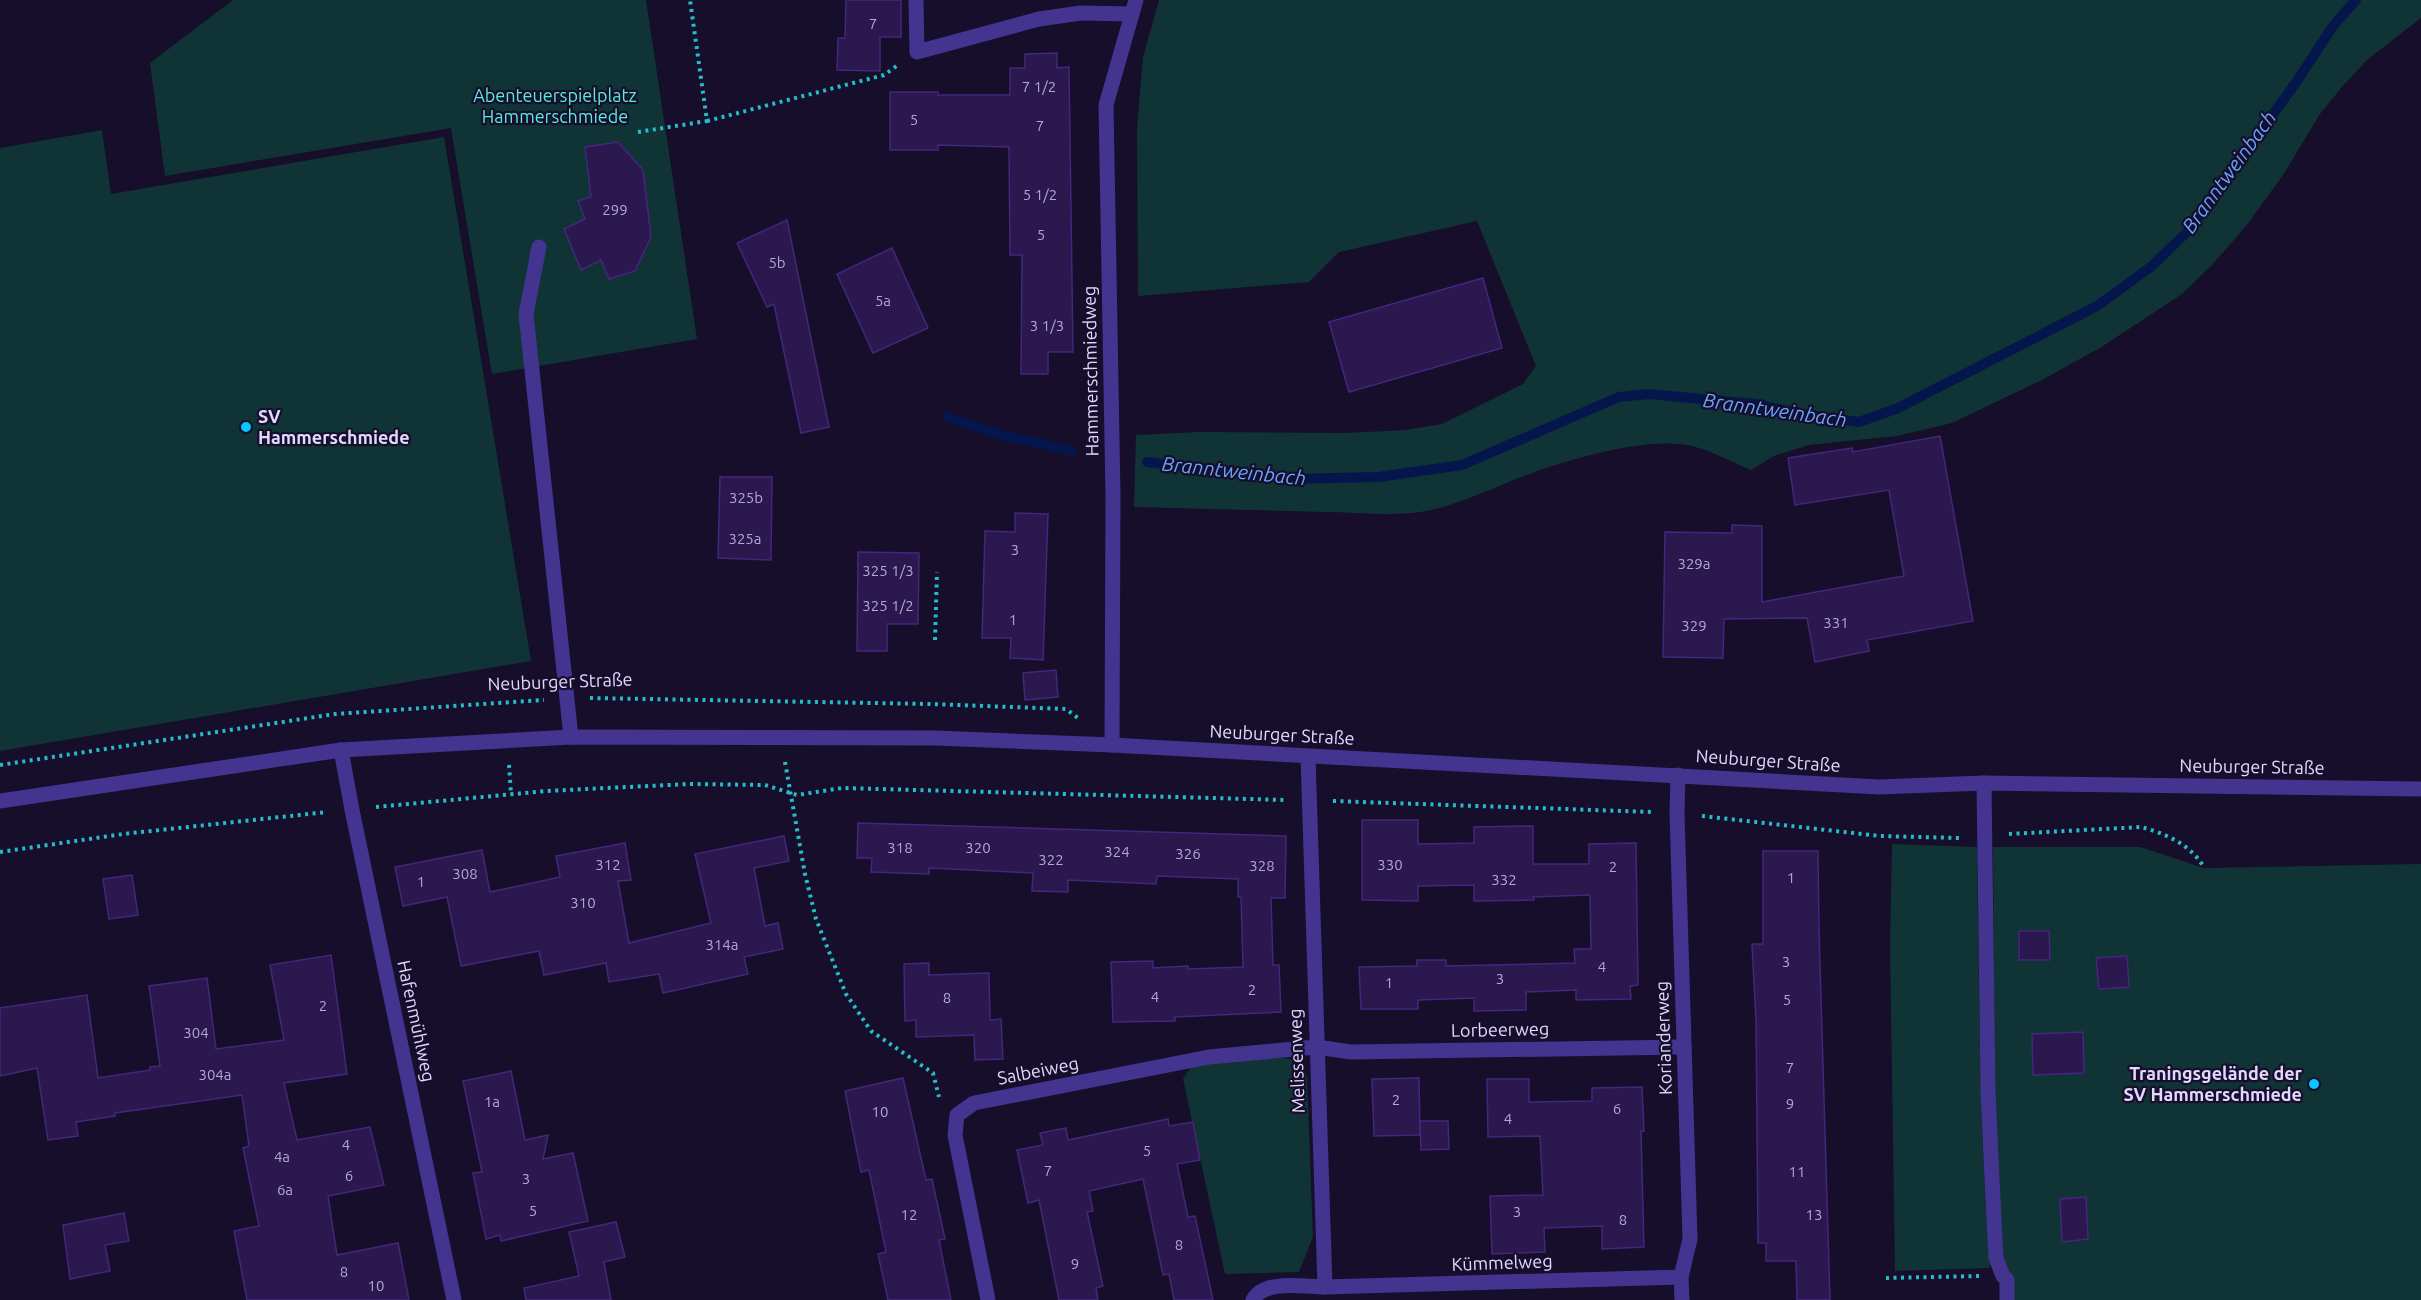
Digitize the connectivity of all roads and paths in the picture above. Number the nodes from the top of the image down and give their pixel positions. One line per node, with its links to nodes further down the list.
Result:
1 (690, 0): 5 (path)
2 (916, 0): 4 (street)
3 (1134, 7): 4 (street); 13 (street, Hammerschmiedweg)
4 (917, 52): 5 (path)
5 (707, 121): 6 (path)
6 (638, 132)
7 (539, 248): 10 (street)
8 (937, 572): 9 (path)
9 (935, 640)
10 (567, 698): 11 (street); 13 (path, Neuburger Straße); 16 (path, Neuburger Straße)
11 (571, 737): 12 (street, Neuburger Straße); 14 (street, Neuburger Straße)
12 (781, 737): 13 (street, Neuburger Straße); 20 (path)
13 (1112, 745): 15 (street, Neuburger Straße)
14 (341, 750): 21 (street, Neuburger Straße); 23 (street, Hafenmühlweg)
15 (1308, 757): 17 (street, Neuburger Straße); 22 (street, Melissenweg)
16 (0, 765)
17 (1678, 775): 18 (street, Neuburger Straße); 24 (street, Korianderweg)
18 (1984, 783): 19 (street, Neuburger Straße); 25 (street)
19 (2421, 789)
20 (789, 792): 22 (path); 23 (path); 30 (path)
21 (0, 801)
22 (1309, 801): 24 (path); 28 (street, Melissenweg)
23 (351, 810): 26 (path); 35 (street, Hafenmühlweg)
24 (1677, 813): 25 (path); 29 (street, Korianderweg)
25 (1985, 839): 27 (path); 31 (street)
26 (0, 852)
27 (2204, 868)
28 (1316, 1047): 29 (street, Lorbeerweg); 30 (street, Salbeiweg); 34 (street, Melissenweg)
29 (1684, 1047): 32 (street, Korianderweg)
30 (957, 1115): 36 (street)
31 (2003, 1276): 33 (path); 39 (street)
32 (1681, 1277): 34 (street, Kümmelweg); 38 (street, Korianderweg)
33 (1886, 1278)
34 (1325, 1287): 37 (street)
35 (454, 1300)
36 (988, 1300)
37 (1253, 1300)
38 (1682, 1300)
39 (2007, 1300)

